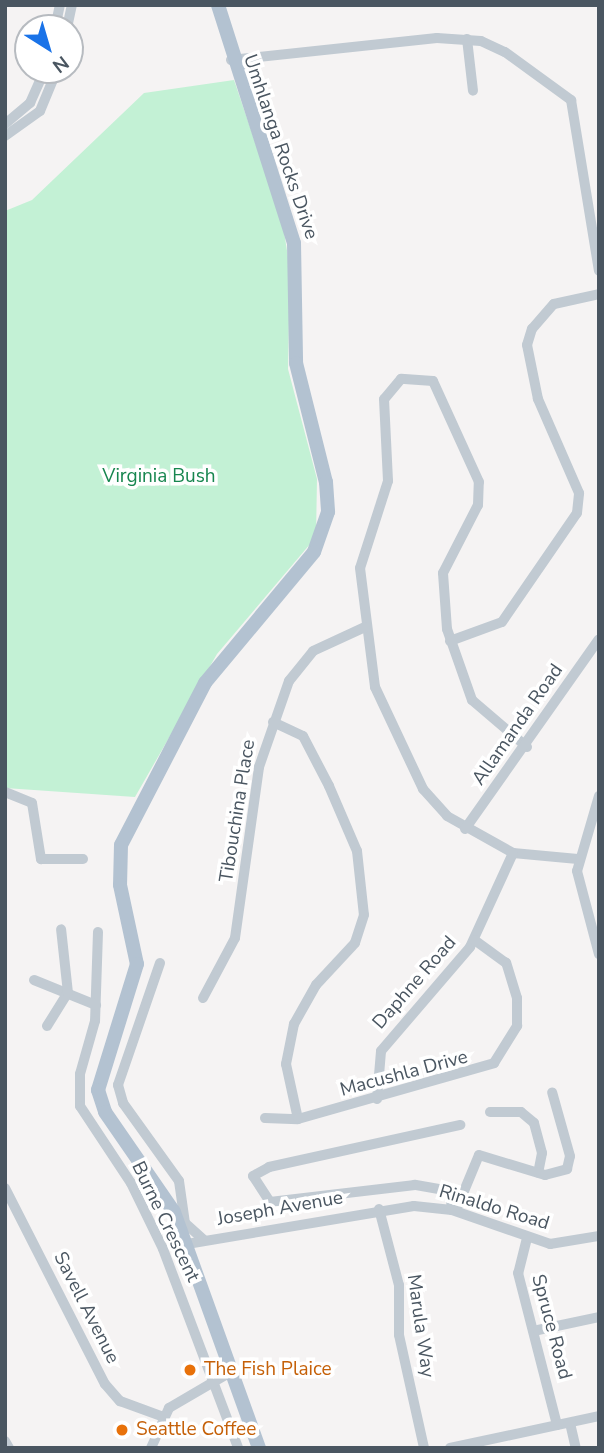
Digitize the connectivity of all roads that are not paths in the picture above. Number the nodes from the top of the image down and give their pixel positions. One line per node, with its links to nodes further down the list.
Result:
1 (218, 5): 3 (main road, Umhlanga Rocks Drive)
2 (467, 39): 3 (street); 6 (street); 9 (street)
3 (231, 60): 45 (main road, Umhlanga Rocks Drive)
4 (43, 84): 7 (street)
5 (47, 84): 8 (street)
6 (473, 91)
7 (5, 124)
8 (5, 136)
9 (599, 271)
10 (599, 294): 13 (street)
11 (365, 627): 13 (street); 14 (street, Tibouchina Place); 18 (street)
12 (599, 639): 15 (street, Allamanda Road)
13 (450, 641): 15 (street)
14 (273, 722): 29 (street, Tibouchina Place); 36 (street)
15 (527, 747): 18 (street, Allamanda Road)
16 (5, 792): 20 (street)
17 (599, 796): 21 (street)
18 (465, 830): 19 (street)
19 (513, 853): 21 (street); 24 (street, Daphne Road)
20 (83, 859)
21 (578, 859): 25 (street)
22 (61, 929): 28 (street)
23 (97, 932): 30 (street, Burne Crescent)
24 (474, 940): 33 (street, Daphne Road); 33 (street, Macushla Drive)
25 (599, 954)
26 (160, 963): 44 (street)
27 (34, 980): 28 (street)
28 (68, 993): 30 (street); 31 (street)
29 (203, 998)
30 (96, 1005): 49 (street, Burne Crescent)
31 (47, 1026)
32 (552, 1092): 38 (street)
33 (377, 1099): 36 (street, Macushla Drive)
34 (490, 1112): 38 (street)
35 (265, 1118): 36 (street, Macushla Drive)
36 (298, 1119)
37 (460, 1125): 41 (street)
38 (538, 1173): 41 (street)
39 (5, 1188): 50 (street, Savell Avenue)
40 (379, 1209): 41 (street, Rinaldo Road); 44 (street, Joseph Avenue); 60 (street, Marula Way)
41 (454, 1210): 43 (street, Rinaldo Road)
42 (599, 1236): 43 (street, Rinaldo Road)
43 (527, 1238): 47 (street, Spruce Road)
44 (204, 1240): 45 (street, Joseph Avenue)
45 (187, 1244): 48 (main road, Umhlanga Rocks Drive)
46 (599, 1317): 47 (street)
47 (538, 1330): 53 (street, Spruce Road)
48 (234, 1370): 49 (street); 59 (main road, Umhlanga Rocks Drive)
49 (215, 1380): 50 (street); 58 (street, Burne Crescent)
50 (161, 1416): 57 (street)
51 (599, 1416): 52 (street)
52 (570, 1423): 53 (street); 62 (street)
53 (557, 1424): 55 (street)
54 (5, 1441): 56 (street)
55 (464, 1446): 61 (street)
56 (9, 1448)
57 (151, 1448)
58 (238, 1448)
59 (259, 1448)
60 (424, 1448)
61 (450, 1448)
62 (576, 1448)

